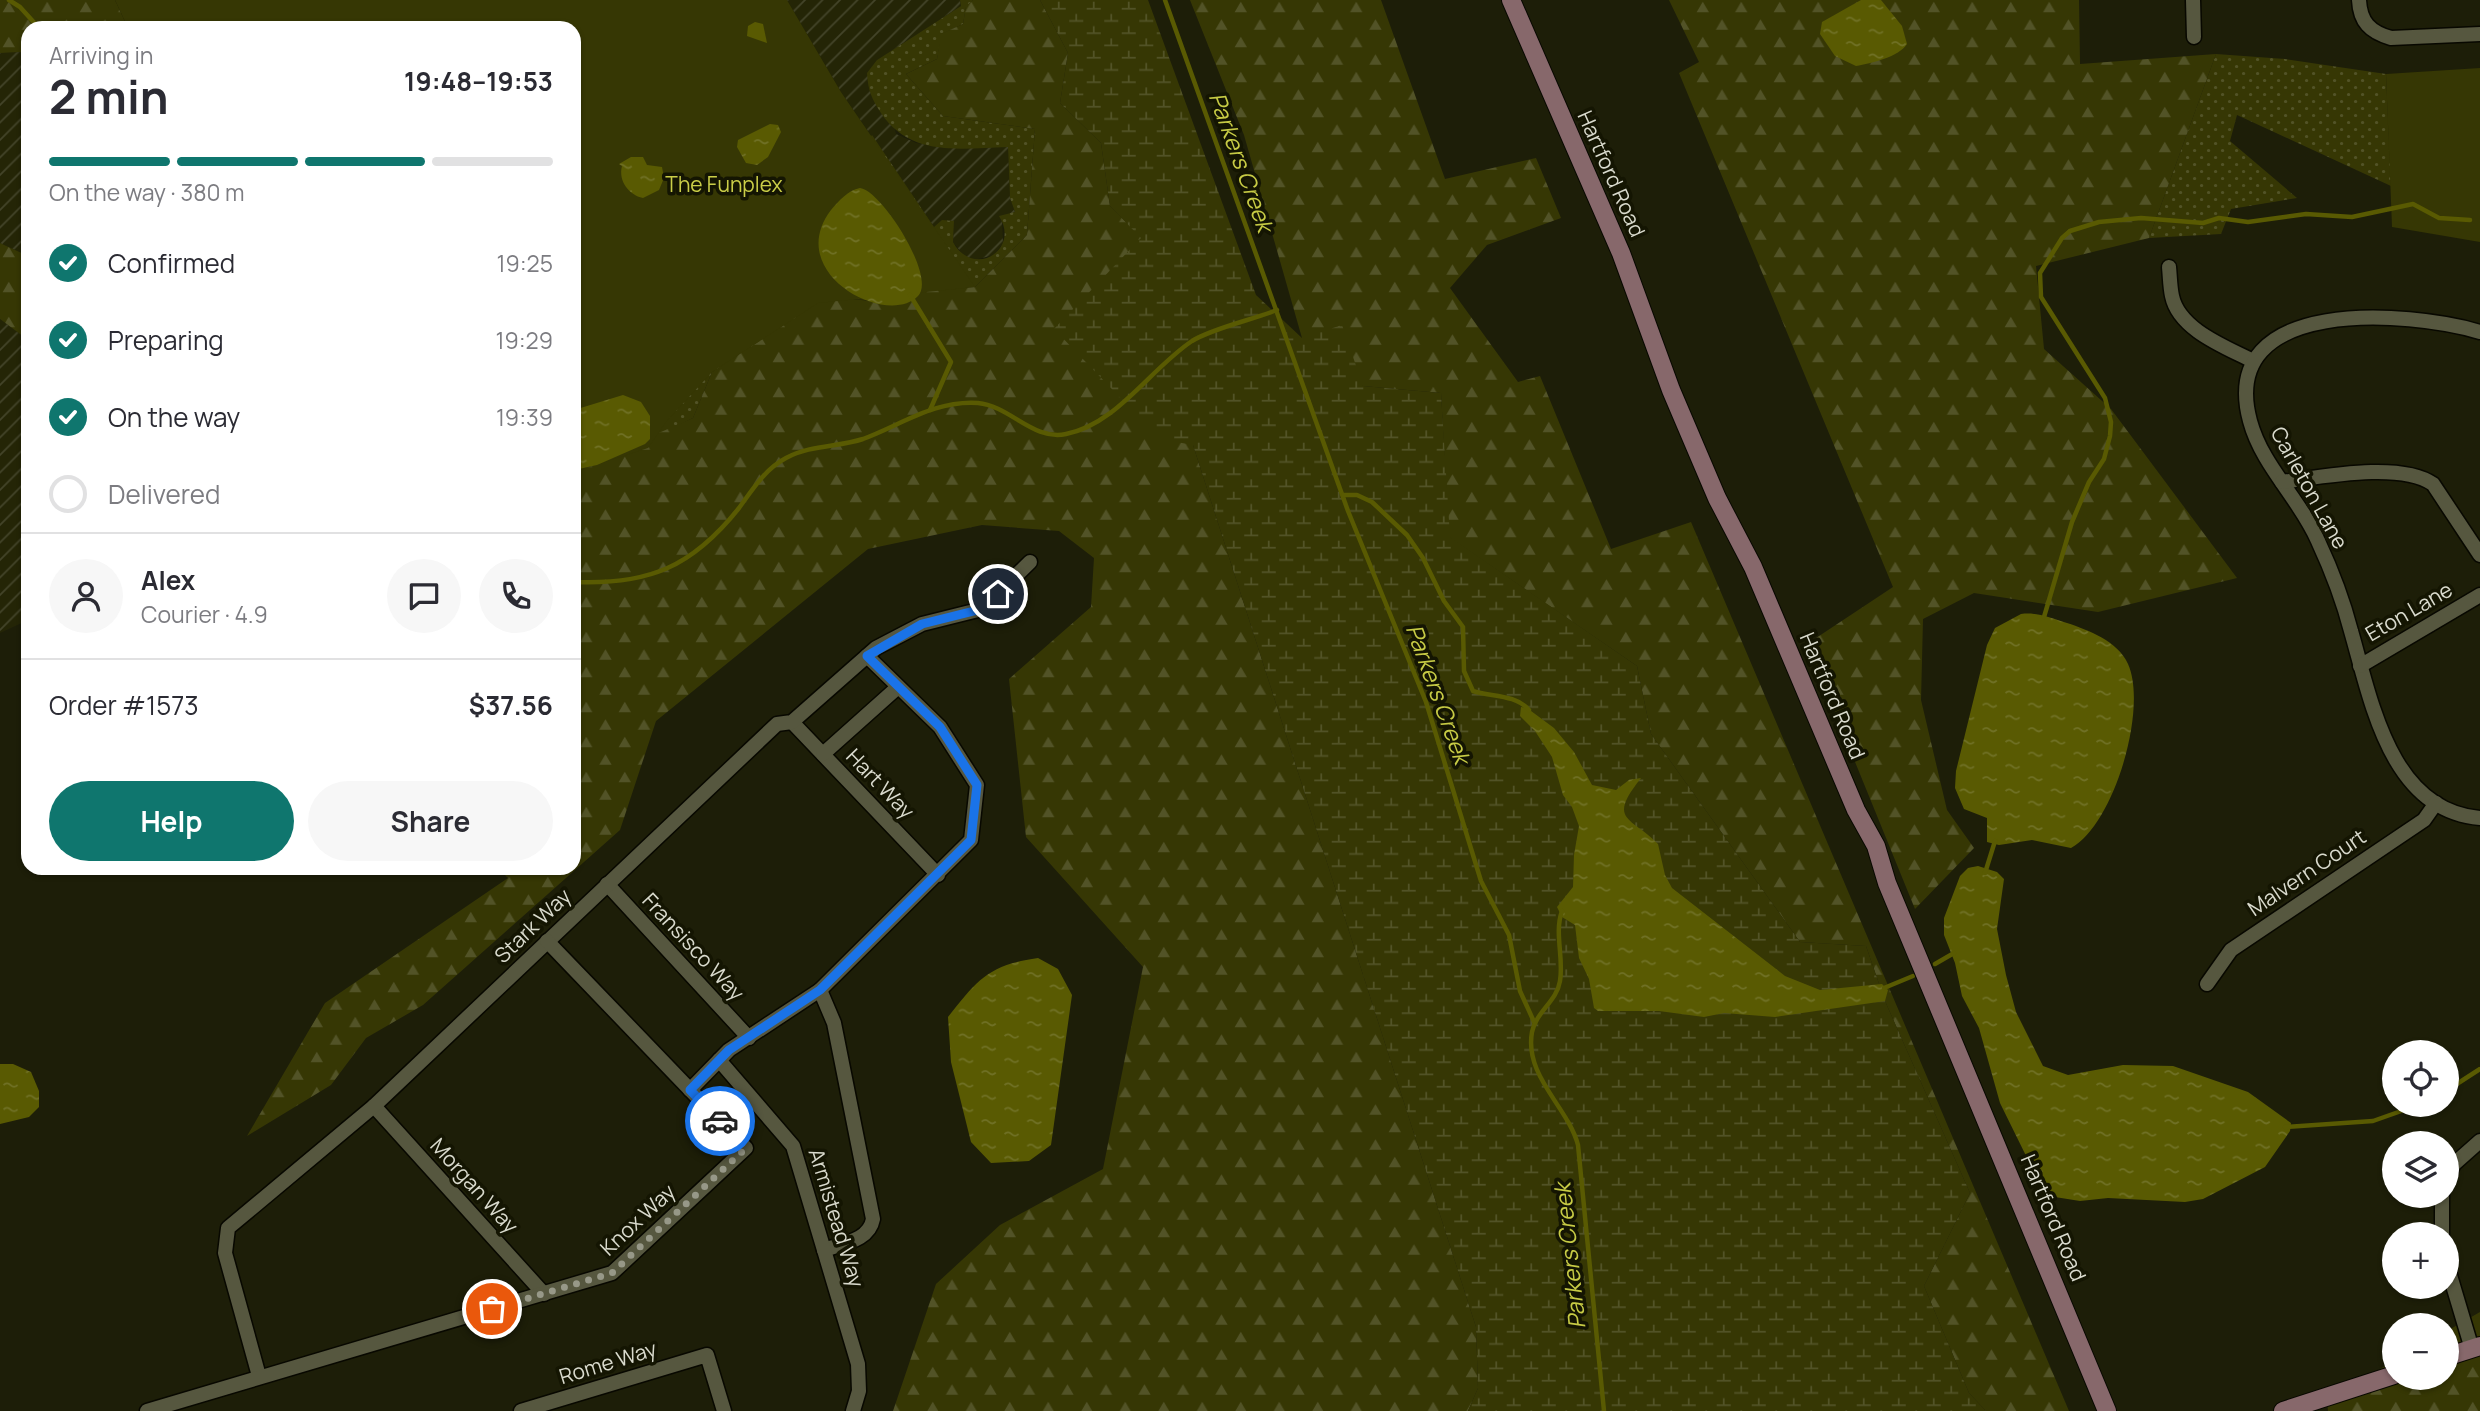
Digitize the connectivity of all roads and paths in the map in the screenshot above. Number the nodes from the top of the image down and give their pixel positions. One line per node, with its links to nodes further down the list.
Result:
1 (1511, 0): 44 (street, Hartford Road)
2 (2193, 0): 5 (street)
3 (2359, 0): 4 (street)
4 (2480, 34)
5 (2194, 37)
6 (2169, 267): 8 (street)
7 (2480, 332): 8 (street)
8 (2253, 361): 9 (street, Carleton Lane)
9 (2282, 482): 10 (street); 14 (street, Carleton Lane)
10 (2480, 555)
11 (1030, 562): 13 (street, Stark Way)
12 (2480, 595): 14 (street, Eton Lane)
13 (867, 656): 15 (street); 16 (street, Stark Way)
14 (2360, 666): 18 (street, Carleton Lane)
15 (898, 687): 17 (street); 20 (street)
16 (792, 722): 17 (street, Hart Way); 21 (street, Stark Way)
17 (823, 754): 20 (street, Hart Way)
18 (2436, 803): 19 (street, Carleton Lane); 23 (street, Malvern Court)
19 (2480, 818)
20 (938, 875): 24 (street)
21 (607, 884): 22 (street, Stark Way); 25 (street, Fransisco Way)
22 (547, 941): 27 (street, Knox Way); 28 (street, Stark Way)
23 (2207, 984)
24 (820, 990): 25 (street); 31 (street)
25 (749, 1038): 26 (street)
26 (719, 1060): 27 (street); 31 (street, Armistead Way)
27 (690, 1090): 32 (street, Knox Way)
28 (374, 1106): 32 (street, Morgan Way); 36 (street, Stark Way)
29 (2480, 1141): 30 (street)
30 (2459, 1159)
31 (824, 1250): 43 (street, Armistead Way)
32 (544, 1294): 36 (street, Knox Way)
33 (2459, 1299): 34 (street)
34 (2476, 1348): 35 (street)
35 (2459, 1353)
36 (259, 1376): 39 (street, Knox Way)
37 (2382, 1379): 45 (street)
38 (571, 1396): 40 (street, Rome Way); 41 (street); 42 (street, Rome Way)
39 (146, 1411)
40 (521, 1411)
41 (575, 1411)
42 (724, 1411)
43 (853, 1411)
44 (2107, 1411)
45 (2283, 1411)

